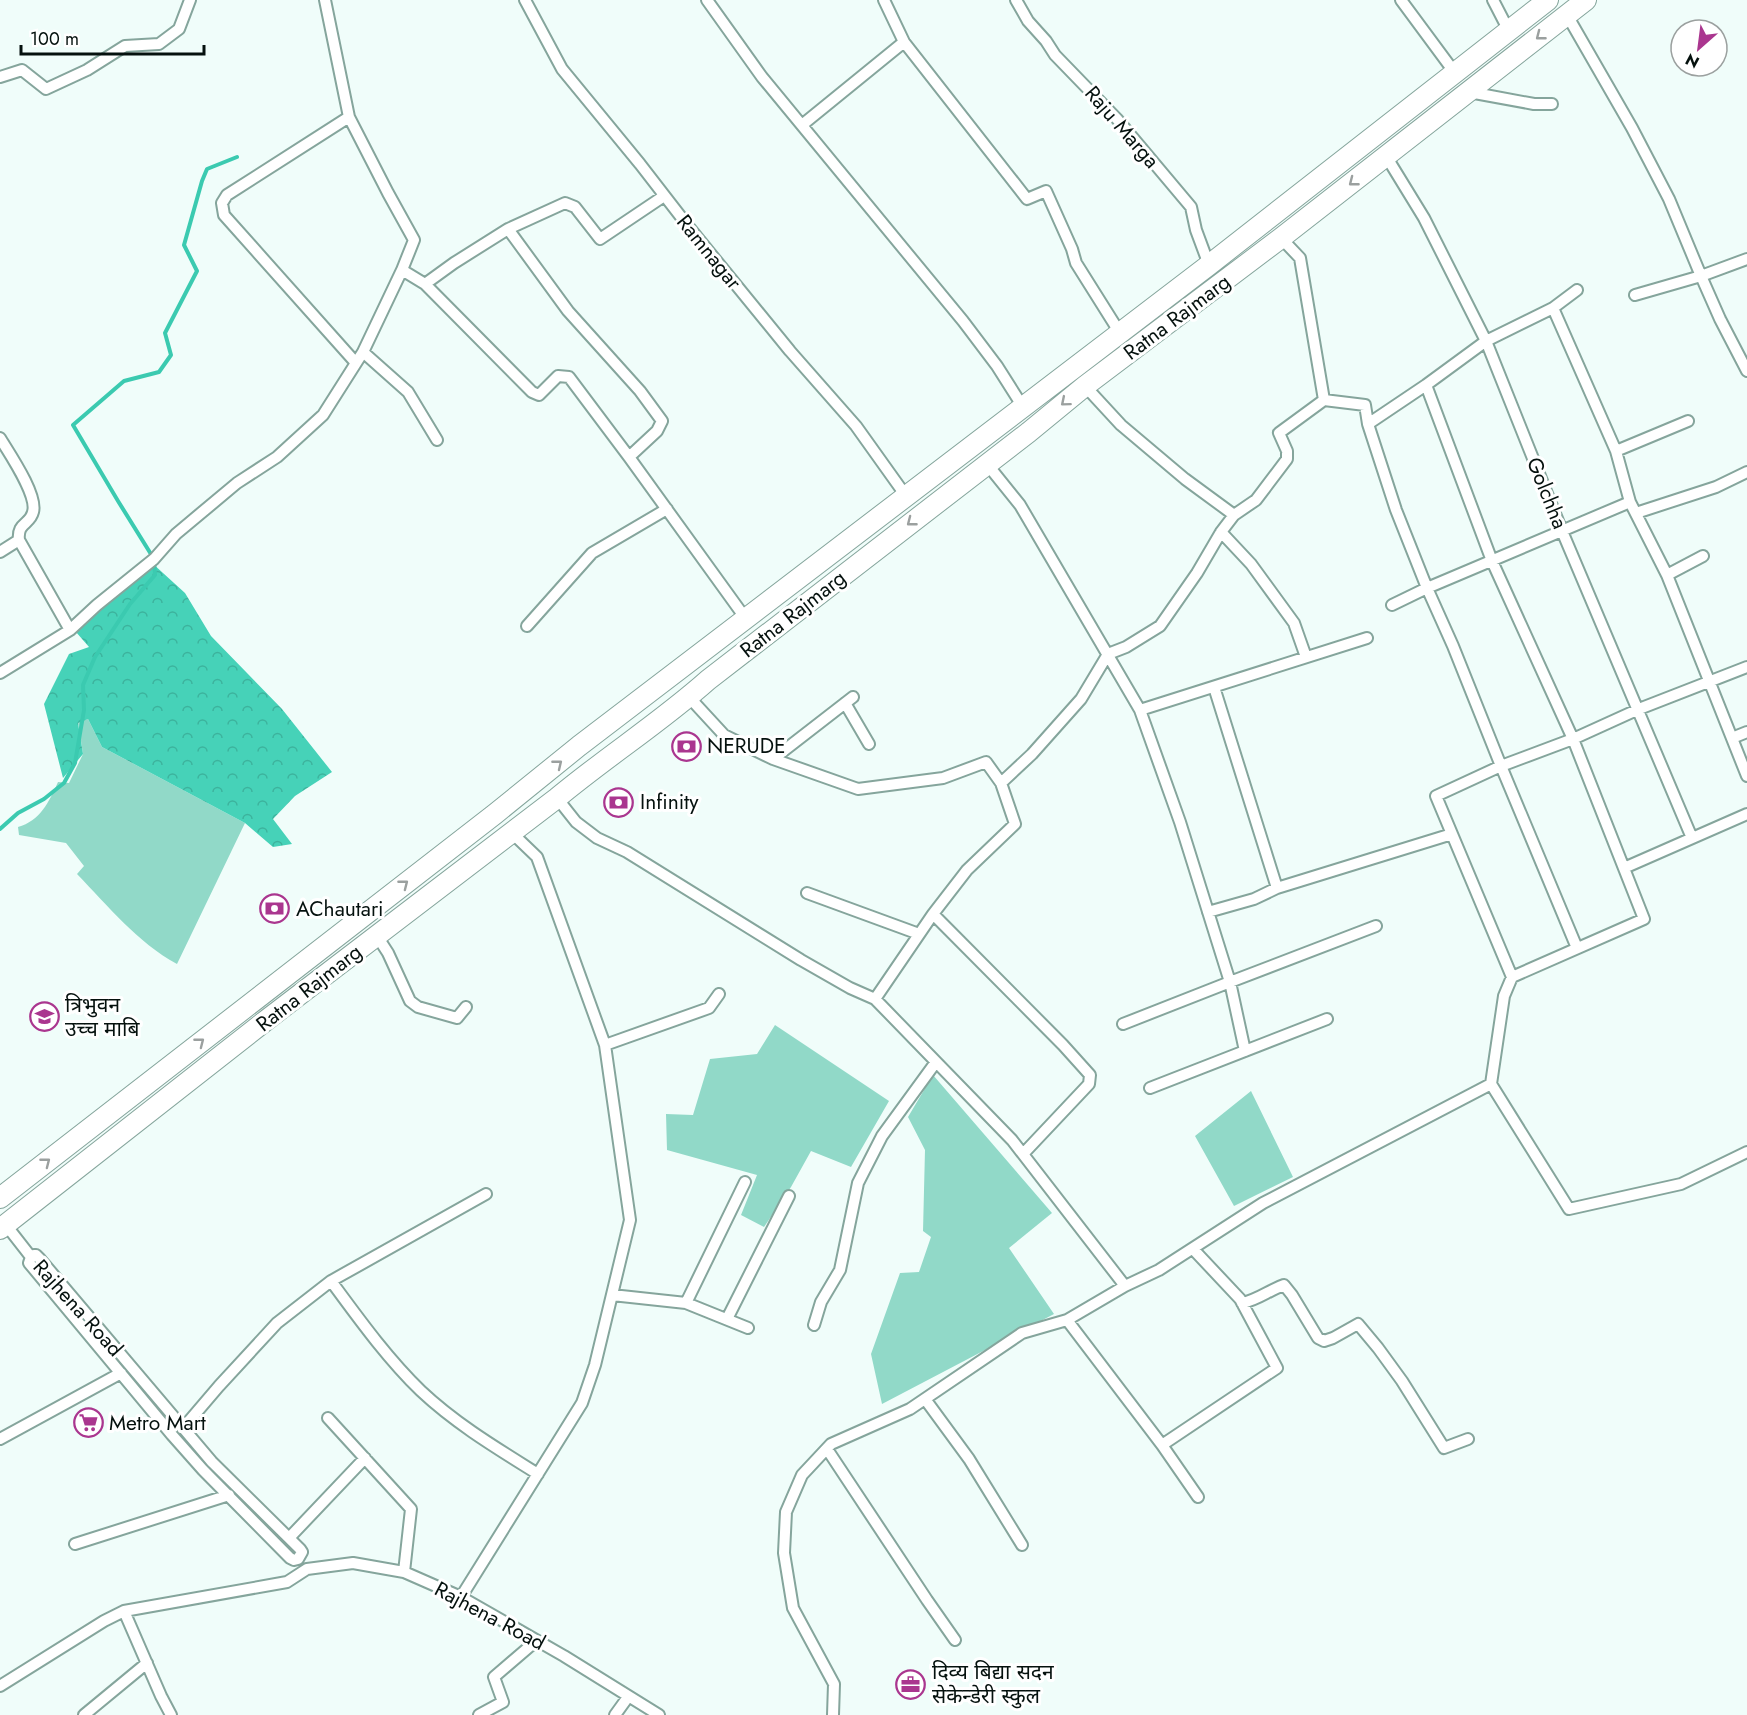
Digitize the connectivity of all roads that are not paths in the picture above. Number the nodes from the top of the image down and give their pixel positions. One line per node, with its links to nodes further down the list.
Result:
1 (190, 0): 15 (street)
2 (325, 0): 18 (street)
3 (525, 0): 21 (street, Ramnagar)
4 (707, 0): 19 (street)
5 (884, 0): 13 (street)
6 (1016, 0): 25 (street, Raju Marga)
7 (1401, 0): 14 (street)
8 (1493, 0): 12 (street)
9 (1548, 0): 12 (highway, Ratna Rajmarg)
10 (1586, 0): 11 (highway, Ratna Rajmarg)
11 (1567, 15): 16 (highway, Ratna Rajmarg, one-way to 16); 27 (street)
12 (1509, 31): 14 (highway, Ratna Rajmarg)
13 (904, 42): 19 (street); 32 (street)
14 (1455, 73): 25 (highway, Ratna Rajmarg)
15 (0, 77)
16 (1468, 92): 17 (street); 20 (highway, Ratna Rajmarg)
17 (1552, 104)
18 (350, 117): 26 (street); 35 (street)
19 (802, 125): 40 (street)
20 (1386, 156): 23 (highway, Ratna Rajmarg, one-way to 23); 33 (street, Golchha)
21 (664, 196): 22 (street); 49 (street, Ramnagar)
22 (508, 229): 28 (street); 46 (street)
23 (1281, 238): 38 (highway, Ratna Rajmarg); 39 (street)
24 (1747, 259): 27 (street)
25 (1209, 265): 32 (highway, Ratna Rajmarg)
26 (402, 270): 28 (street); 34 (street)
27 (1701, 276): 30 (street); 36 (street)
28 (425, 284): 46 (street)
29 (1578, 290): 31 (street)
30 (1635, 295)
31 (1553, 308): 33 (street); 45 (street)
32 (1120, 333): 40 (highway, Ratna Rajmarg)
33 (1486, 342): 37 (street); 54 (street, Golchha)
34 (363, 352): 35 (street); 44 (street)
35 (356, 363): 65 (street)
36 (1747, 371)
37 (1426, 385): 42 (street); 59 (street)
38 (1085, 386): 47 (highway, Ratna Rajmarg, one-way to 47); 53 (street)
39 (1324, 400): 42 (street); 53 (street)
40 (1023, 406): 49 (highway, Ratna Rajmarg)
41 (1688, 421): 45 (street)
42 (1368, 424): 61 (street)
43 (0, 438): 56 (street)
44 (436, 440)
45 (1616, 451): 50 (street)
46 (629, 457): 51 (street)
47 (987, 464): 67 (street); 73 (highway, Ratna Rajmarg, one-way to 73)
48 (1747, 472): 52 (street)
49 (906, 496): 63 (highway, Ratna Rajmarg)
50 (1630, 502): 52 (street); 54 (street)
51 (667, 509): 63 (street); 64 (street)
52 (1636, 513): 60 (street)
53 (1234, 515): 55 (street)
54 (1562, 531): 59 (street); 74 (street, Golchha)
55 (1221, 532): 67 (street); 68 (street)
56 (19, 540): 57 (street); 65 (street)
57 (0, 552)
58 (1703, 556): 60 (street)
59 (1492, 561): 61 (street); 78 (street)
60 (1667, 575): 71 (street)
61 (1427, 588): 62 (street); 81 (street)
62 (1392, 605)
63 (746, 619): 115 (highway, Ratna Rajmarg, one-way to 63)
64 (527, 626)
65 (70, 630): 70 (street)
66 (1367, 638): 68 (street)
67 (1108, 654): 75 (street); 83 (street)
68 (1306, 657): 72 (street)
69 (1747, 668): 71 (street)
70 (0, 673)
71 (1709, 683): 74 (street); 77 (street)
72 (1214, 687): 75 (street); 90 (street)
73 (689, 697): 80 (street); 84 (highway, Ratna Rajmarg)
74 (1639, 709): 78 (street); 88 (street, Golchha)
75 (1140, 710): 92 (street)
76 (1747, 732): 77 (street)
77 (1732, 738): 82 (street)
78 (1573, 739): 81 (street); 89 (street)
79 (869, 744): 80 (street)
80 (773, 759): 83 (street)
81 (1501, 766): 87 (street); 97 (street)
82 (1747, 776)
83 (1001, 783): 93 (street)
84 (557, 798): 86 (highway, Ratna Rajmarg); 101 (street)
85 (1747, 813): 88 (street)
86 (511, 832): 96 (highway, Ratna Rajmarg); 105 (street)
87 (1452, 834): 90 (street); 98 (street)
88 (1692, 838): 89 (street)
89 (1624, 868): 97 (street)
90 (1277, 888): 92 (street)
91 (807, 893): 95 (street)
92 (1208, 912): 99 (street)
93 (933, 914): 95 (street); 111 (street)
94 (1376, 926): 99 (street)
95 (919, 934): 101 (street)
96 (377, 936): 102 (street); 116 (highway, Ratna Rajmarg)
97 (1577, 948): 98 (street)
98 (1512, 977): 108 (street)
99 (1230, 982): 104 (street); 106 (street)
100 (719, 994): 105 (street)
101 (875, 999): 107 (street)
102 (466, 1007)
103 (1327, 1019): 106 (street)
104 (1123, 1024)
105 (605, 1045): 120 (street)
106 (1245, 1050): 109 (street)
107 (936, 1062): 111 (street); 125 (street)
108 (1491, 1084): 110 (street); 117 (street)
109 (1150, 1088)
110 (1747, 1152)
111 (1023, 1154): 119 (street)
112 (745, 1182): 121 (street)
113 (486, 1194): 118 (street)
114 (789, 1196): 123 (street)
115 (0, 1198)
116 (3, 1227): 127 (street, Rajhena Road)
117 (1193, 1249): 119 (street); 122 (street)
118 (331, 1281): 131 (street); 139 (street)
119 (1125, 1286): 124 (street)
120 (612, 1295): 121 (street); 139 (street)
121 (686, 1303): 123 (street)
122 (1242, 1303): 133 (street); 134 (street)
123 (727, 1319): 126 (street)
124 (1067, 1320): 129 (street); 134 (street)
125 (814, 1325)
126 (748, 1328)
127 (116, 1358): 128 (street, Rajhena Road); 131 (street, Rajhena Road)
128 (121, 1373): 132 (street); 138 (street, Rajhena Road)
129 (925, 1399): 135 (street); 144 (street)
130 (328, 1418): 136 (street)
131 (184, 1427): 137 (street, Rajhena Road)
132 (0, 1439)
133 (1468, 1439)
134 (1162, 1445): 141 (street)
135 (827, 1449): 150 (street); 160 (street)
136 (364, 1458): 142 (street); 147 (street)
137 (212, 1462): 138 (street); 142 (street, Rajhena Road)
138 (203, 1470): 140 (street, Rajhena Road)
139 (538, 1474): 148 (street)
140 (229, 1495): 143 (street); 145 (street, Rajhena Road)
141 (1198, 1497)
142 (289, 1538): 145 (street, Rajhena Road)
143 (75, 1544)
144 (1022, 1545)
145 (296, 1555): 146 (street)
146 (307, 1569): 147 (street, Rajhena Road); 149 (street)
147 (404, 1572): 148 (street, Rajhena Road)
148 (461, 1597): 151 (street, Rajhena Road)
149 (124, 1611): 152 (street); 153 (street)
150 (955, 1640)
151 (536, 1641): 154 (street, Rajhena Road); 157 (street)
152 (147, 1663): 155 (street); 156 (street)
153 (0, 1686)
154 (628, 1697): 158 (street); 159 (street, Rajhena Road)
155 (84, 1715)
156 (171, 1715)
157 (479, 1715)
158 (615, 1715)
159 (659, 1715)
160 (833, 1715)

